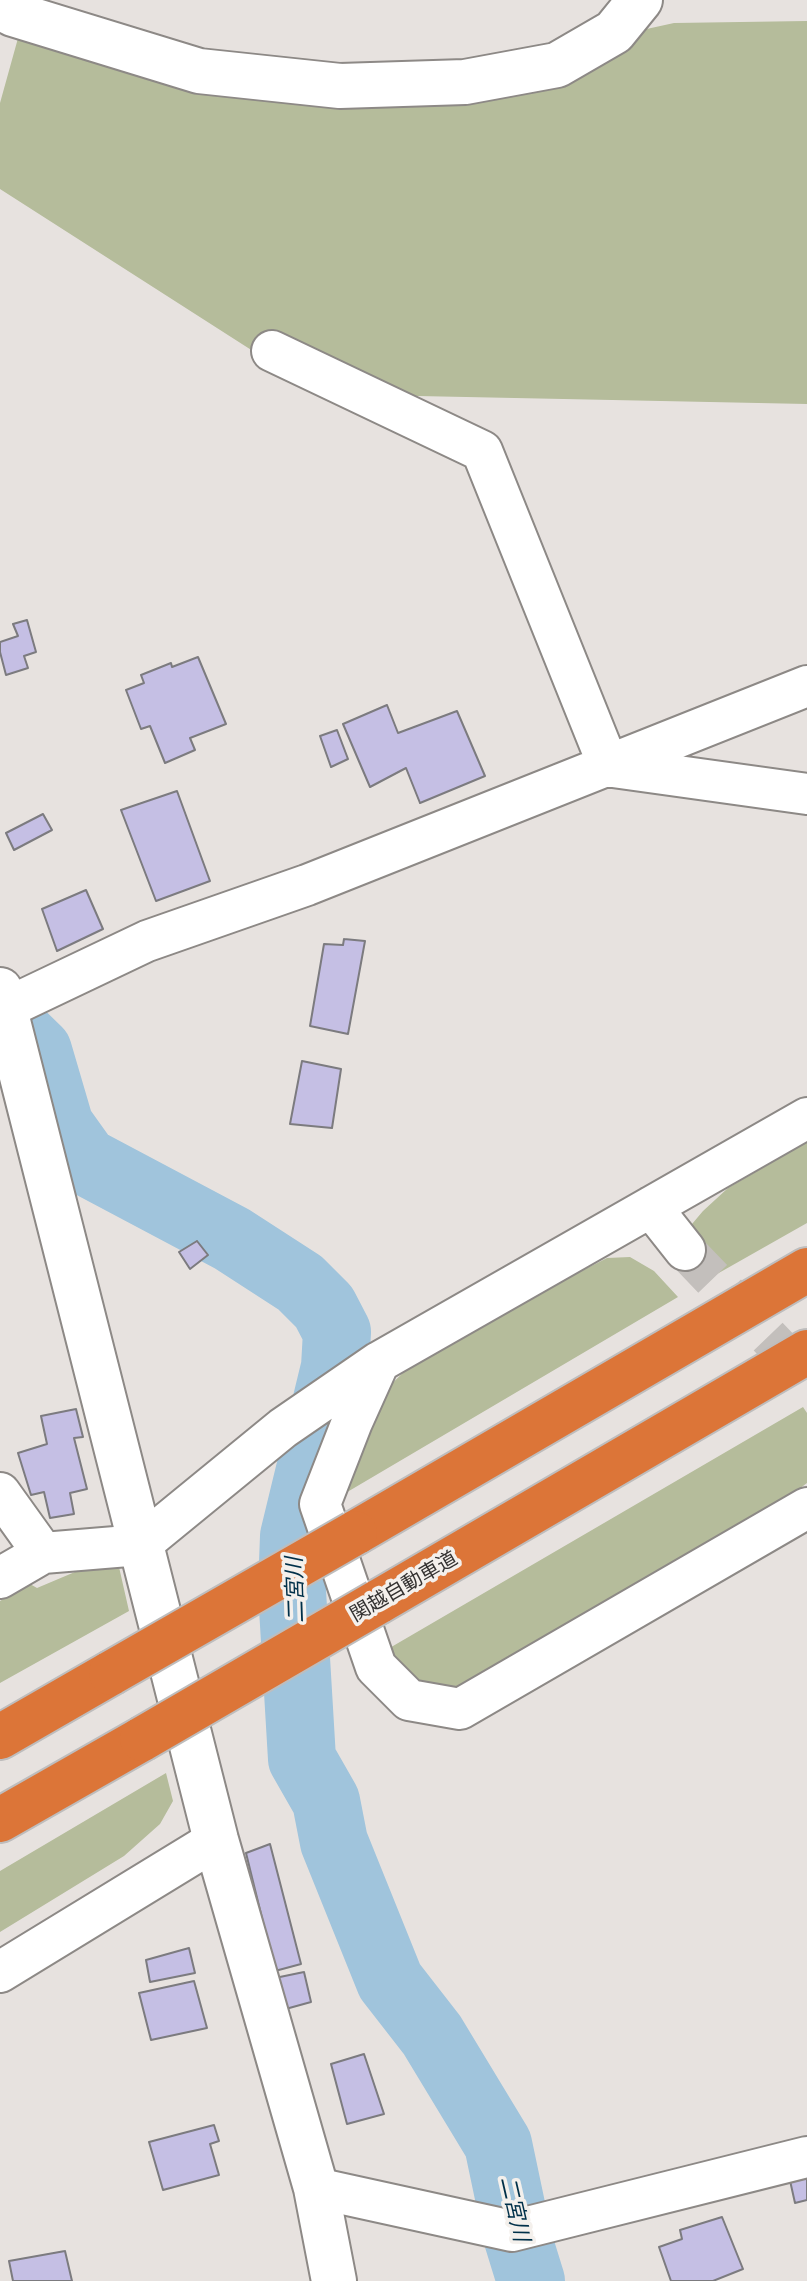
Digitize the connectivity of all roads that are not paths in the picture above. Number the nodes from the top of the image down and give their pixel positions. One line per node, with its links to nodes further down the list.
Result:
1 (640, 0): 2 (street)
2 (0, 7)
3 (272, 351): 5 (street)
4 (807, 686): 5 (street)
5 (609, 767): 6 (street); 7 (street)
6 (807, 794)
7 (2, 1003): 16 (street)
8 (807, 1118): 9 (street)
9 (651, 1207): 10 (street); 13 (street)
10 (685, 1250)
11 (807, 1270): 19 (highway, bridge)
12 (807, 1352): 20 (highway, 関越自動車道, bridge)
13 (379, 1362): 15 (street); 16 (street)
14 (0, 1493): 17 (street)
15 (807, 1508)
16 (140, 1545): 17 (street); 21 (street)
17 (43, 1553): 18 (street)
18 (0, 1578)
19 (0, 1737)
20 (0, 1820)
21 (216, 1840): 22 (street); 24 (street)
22 (0, 1972)
23 (807, 2157): 24 (street)
24 (316, 2188): 25 (street)
25 (334, 2281)

